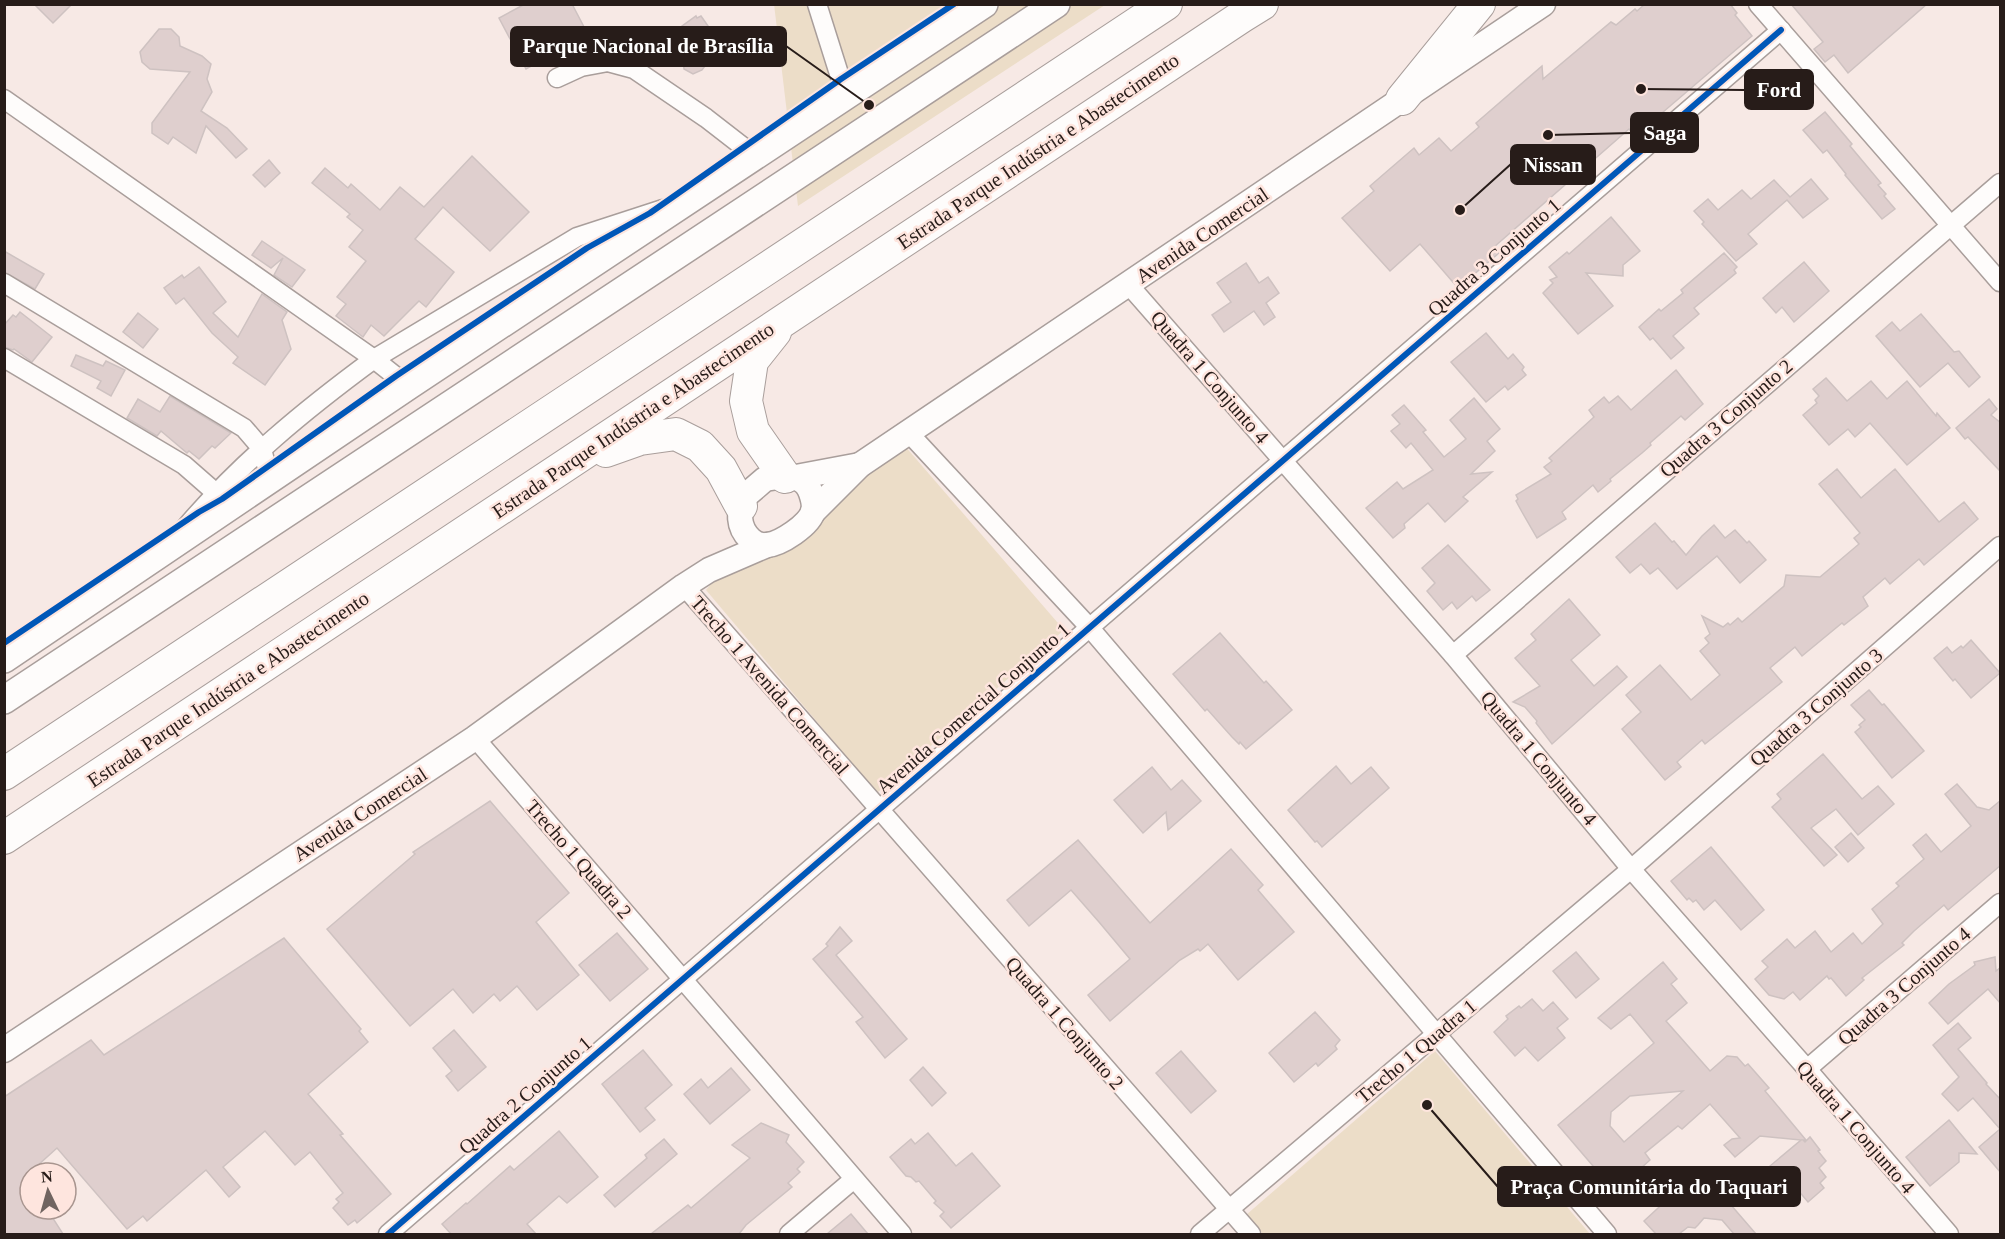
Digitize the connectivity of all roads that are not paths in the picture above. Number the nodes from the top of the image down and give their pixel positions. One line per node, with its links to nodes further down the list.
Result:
1 (817, 4): 11 (street)
2 (984, 4): 11 (main road)
3 (1056, 4): 42 (main road)
4 (1166, 4): 44 (highway)
5 (1262, 4): 21 (highway, Estrada Parque Indústria e Abastecimento)
6 (1479, 4): 13 (highway)
7 (1543, 4): 13 (street, Avenida Comercial)
8 (1758, 4): 9 (street)
9 (1781, 30): 17 (street); 27 (street, Quadra 3 Conjunto 1)
10 (557, 78): 14 (street)
11 (846, 96): 14 (main road)
12 (4, 99): 23 (street)
13 (1402, 99): 20 (street, Avenida Comercial)
14 (755, 156): 16 (main road)
15 (2001, 183): 17 (street, Quadra 3 Conjunto 2)
16 (688, 201): 23 (street); 24 (main road)
17 (1950, 224): 18 (street); 40 (street, Quadra 3 Conjunto 2)
18 (2001, 282)
19 (4, 283): 26 (street)
20 (1128, 284): 25 (street, Avenida Comercial); 27 (street, Quadra 1 Conjunto 4)
21 (786, 318): 29 (highway, Estrada Parque Indústria e Abastecimento); 30 (highway)
22 (4, 358): 32 (street)
23 (374, 359): 24 (street); 26 (street)
24 (408, 386): 31 (main road)
25 (908, 432): 28 (street, Avenida Comercial); 39 (street)
26 (262, 449): 31 (street); 32 (street)
27 (1284, 460): 39 (street, Avenida Comercial Conjunto 1); 40 (street, Quadra 1 Conjunto 4)
28 (860, 465): 30 (street, Avenida Comercial); 33 (street, Avenida Comercial)
29 (561, 467): 34 (highway); 46 (highway, Estrada Parque Indústria e Abastecimento)
30 (790, 477): 33 (street); 34 (street)
31 (270, 480): 32 (main road)
32 (223, 500): 41 (main road)
33 (813, 512): 35 (street)
34 (740, 514): 35 (street); 37 (street, Avenida Comercial)
35 (767, 545): 37 (street, Avenida Comercial)
36 (2001, 546): 47 (street, Quadra 3 Conjunto 3)
37 (710, 570): 38 (street, Avenida Comercial)
38 (684, 586): 43 (street, Avenida Comercial); 45 (street, Trecho 1 Avenida Comercial)
39 (1090, 628): 45 (street, Avenida Comercial Conjunto 1); 50 (street)
40 (1453, 655): 47 (street, Quadra 1 Conjunto 4)
41 (4, 659)
42 (4, 700)
43 (475, 738): 49 (street, Trecho 1 Quadra 2); 51 (street, Avenida Comercial)
44 (4, 774)
45 (880, 810): 49 (street, Avenida Comercial Conjunto 1); 54 (street, Quadra 1 Conjunto 2)
46 (4, 838)
47 (1631, 869): 50 (street, Trecho 1 Quadra 1); 52 (street, Quadra 1 Conjunto 4)
48 (2001, 903): 52 (street, Quadra 3 Conjunto 4)
49 (683, 980): 53 (street, Trecho 1 Quadra 2); 55 (street, Quadra 2 Conjunto 1)
50 (1436, 1034): 54 (street, Trecho 1 Quadra 1); 60 (street)
51 (4, 1050)
52 (1807, 1069): 61 (street, Quadra 1 Conjunto 4)
53 (854, 1179): 56 (street); 57 (street, Trecho 1 Quadra 2)
54 (1228, 1210): 58 (street, Trecho 1 Quadra 1); 59 (street, Quadra 1 Conjunto 2)
55 (388, 1234)
56 (789, 1234)
57 (902, 1234)
58 (1200, 1234)
59 (1251, 1234)
60 (1606, 1234)
61 (1948, 1234)

